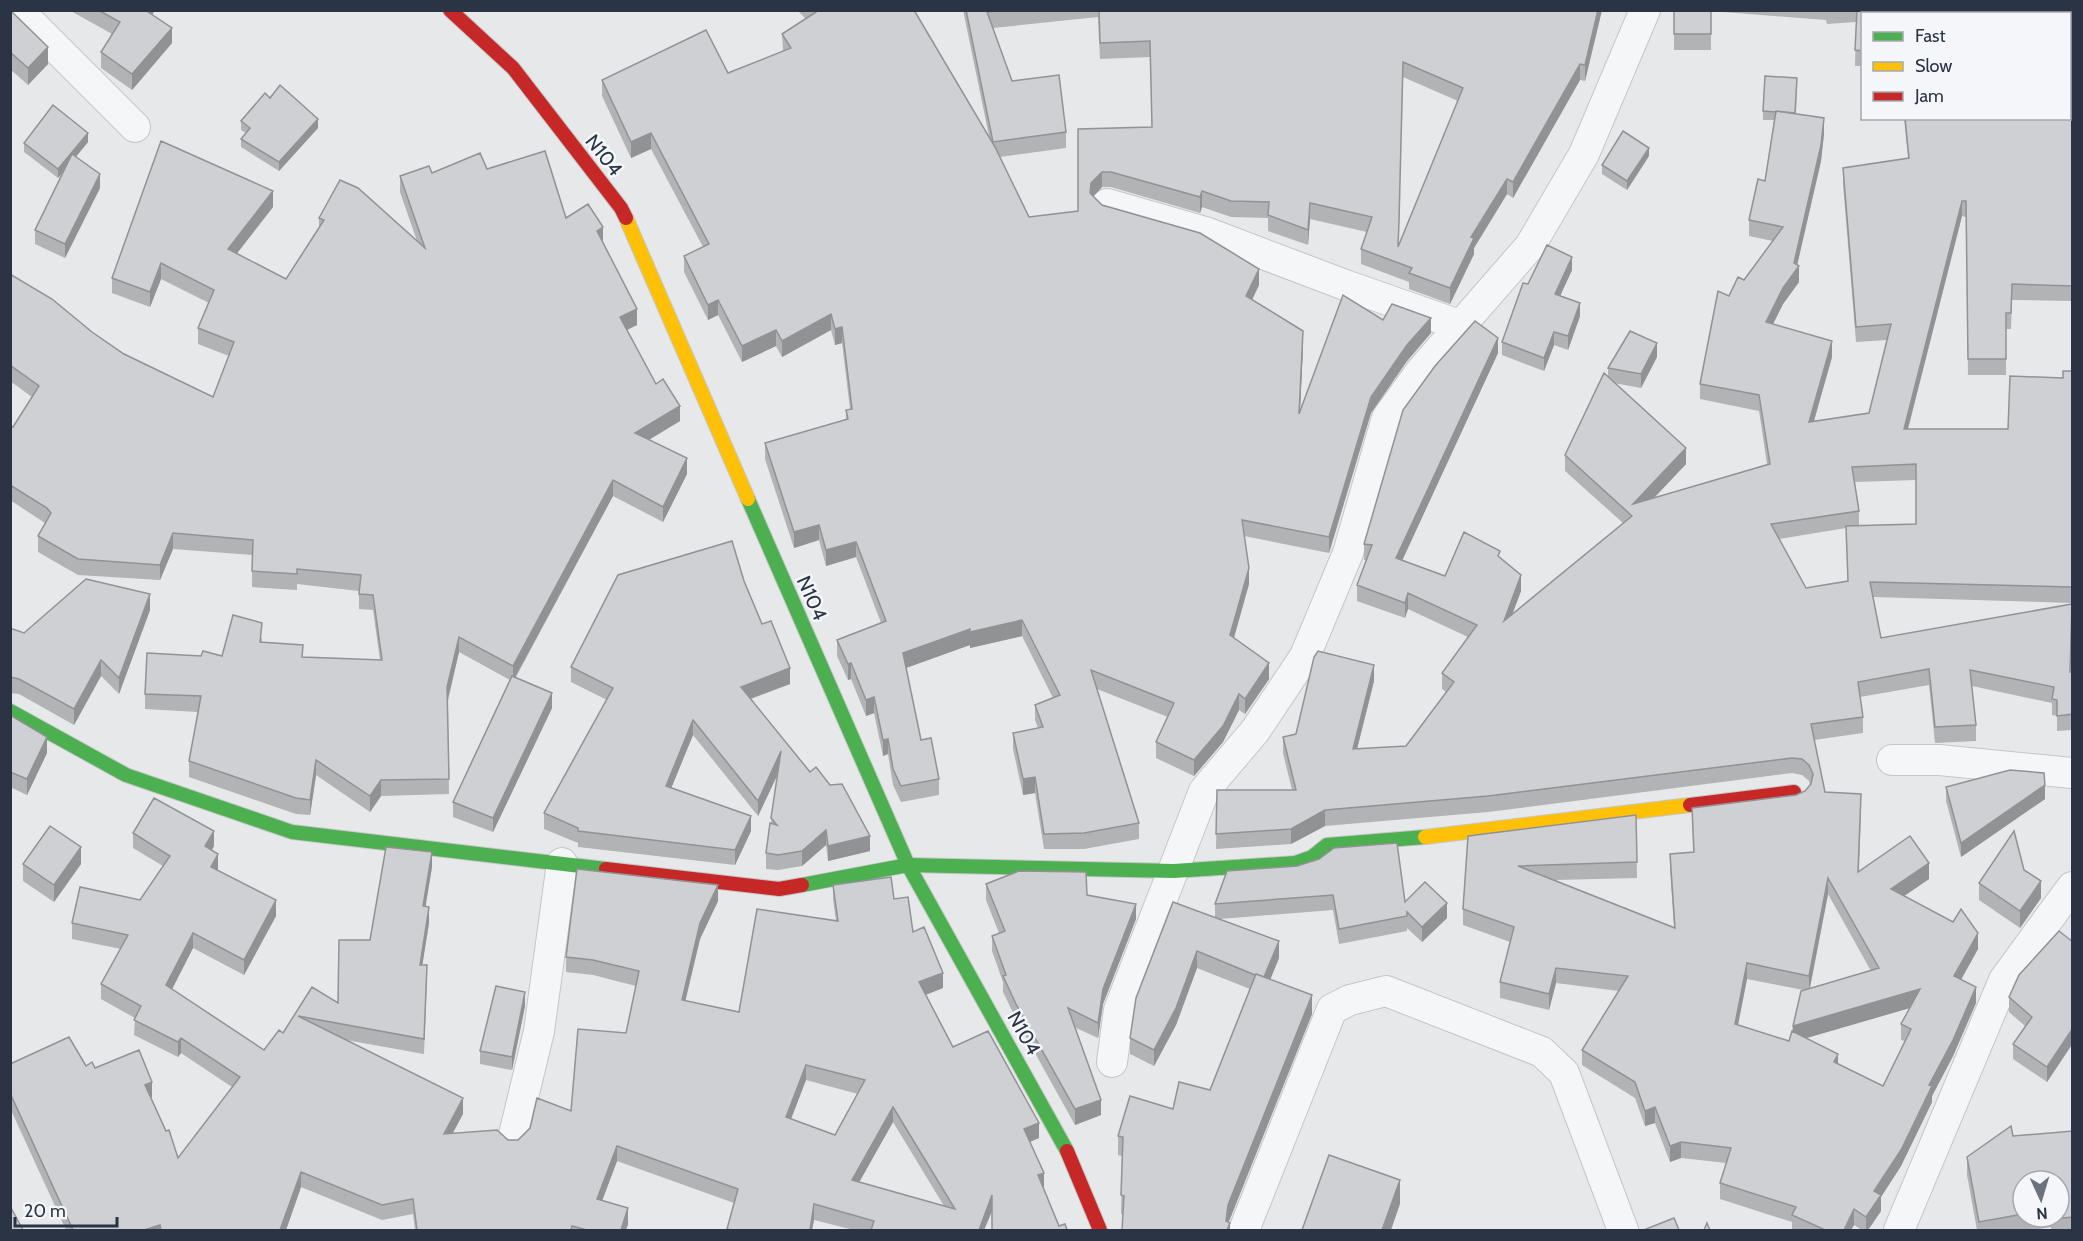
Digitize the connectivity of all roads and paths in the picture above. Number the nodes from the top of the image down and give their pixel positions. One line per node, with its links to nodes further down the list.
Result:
1 (18, 10): 4 (street)
2 (450, 10): 12 (street, N104 / N104)
3 (1645, 10): 6 (street)
4 (135, 127)
5 (1107, 204): 6 (street)
6 (1462, 326): 13 (street)
7 (10, 711): 11 (street)
8 (1892, 760): 9 (street)
9 (2073, 773)
10 (1794, 792): 13 (street)
11 (562, 863): 12 (street); 16 (street)
12 (908, 865): 13 (street); 17 (street, N104 / N104)
13 (1174, 871): 15 (street)
14 (2073, 887): 20 (street)
15 (1112, 1062)
16 (513, 1139)
17 (1100, 1230)
18 (1244, 1230): 19 (street)
19 (1623, 1230)
20 (1899, 1230)

